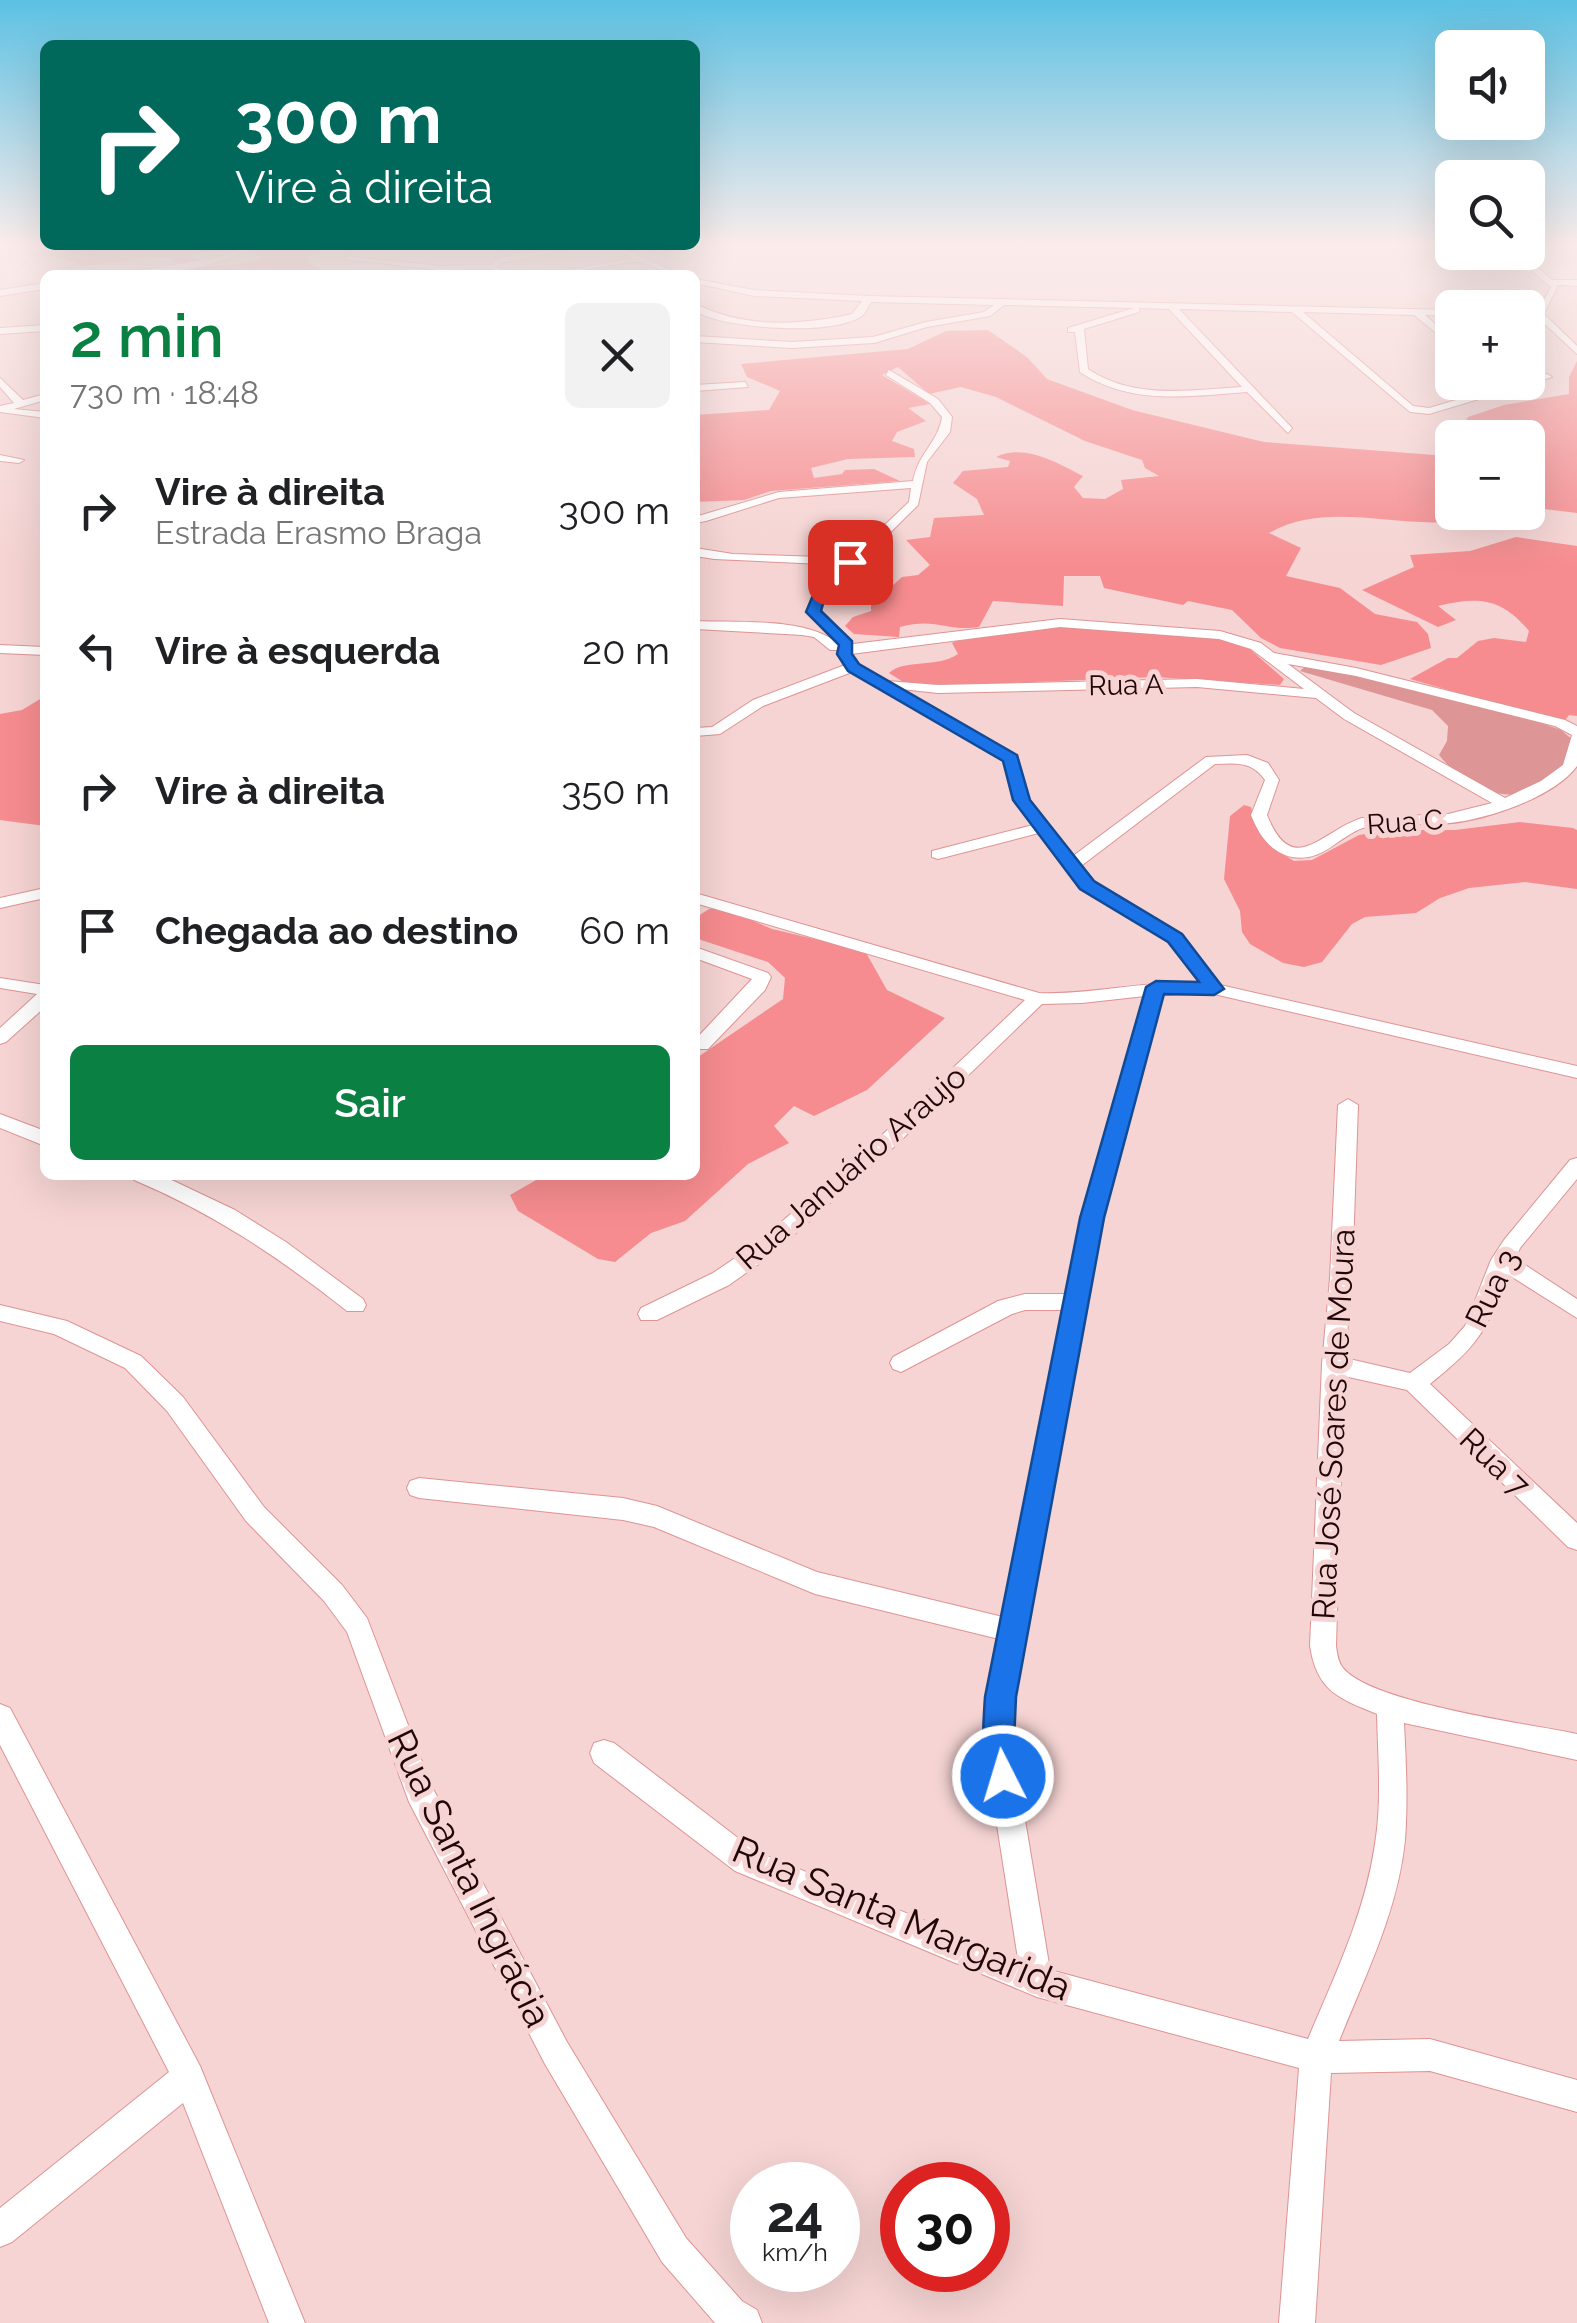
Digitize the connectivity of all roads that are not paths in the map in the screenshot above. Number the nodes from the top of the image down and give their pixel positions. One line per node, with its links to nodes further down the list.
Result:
1 (1079, 350): 8 (street)
2 (1214, 350): 8 (street)
3 (1340, 350): 10 (street)
4 (889, 373): 17 (street)
5 (0, 381): 11 (street)
6 (746, 386): 7 (street)
7 (700, 388)
8 (1251, 389): 14 (street)
9 (40, 398): 11 (street)
10 (1459, 400)
11 (21, 404): 12 (street)
12 (0, 410): 13 (street)
13 (40, 414)
14 (1288, 430)
15 (0, 458): 16 (street)
16 (19, 460)
17 (915, 484): 18 (street); 20 (street)
18 (700, 519)
19 (700, 553): 20 (street)
20 (850, 562): 25 (street)
21 (700, 625): 25 (street)
22 (0, 649): 23 (street)
23 (40, 650)
24 (1271, 657): 25 (street); 26 (street); 28 (street, Rua C)
25 (853, 661): 26 (street, Rua A); 27 (street); 30 (street)
26 (1314, 694): 29 (street)
27 (700, 731)
28 (1577, 735): 29 (street, Rua C)
29 (1503, 802): 32 (street, Rua C)
30 (1044, 827): 31 (street); 32 (street)
31 (938, 854)
32 (1073, 864): 39 (street)
33 (40, 894): 35 (street)
34 (700, 899): 41 (street)
35 (0, 903)
36 (700, 954): 44 (street)
37 (0, 983): 40 (street)
38 (1156, 987): 39 (street); 41 (street); 52 (street)
39 (1214, 989): 45 (street)
40 (40, 993)
41 (1038, 998): 56 (street, Rua Januário Araujo)
42 (40, 999): 43 (street)
43 (0, 1038)
44 (700, 1045)
45 (1577, 1072)
46 (1348, 1105): 58 (street, Rua José Soares de Moura)
47 (0, 1121): 48 (street)
48 (40, 1137)
49 (1577, 1165): 51 (street, Rua 3)
50 (153, 1180): 53 (street)
51 (1502, 1260): 54 (street); 59 (street, Rua 3)
52 (1076, 1302): 57 (street); 62 (street)
53 (355, 1306)
54 (1577, 1310)
55 (0, 1312): 73 (street, Rua Santa Ingrácia)
56 (648, 1314)
57 (901, 1363)
58 (1332, 1364): 59 (street); 63 (street, Rua José Soares de Moura)
59 (1414, 1383): 61 (street, Rua 7)
60 (418, 1488): 62 (street)
61 (1577, 1540)
62 (1013, 1631): 67 (street)
63 (1390, 1706): 65 (street); 68 (street)
64 (0, 1717): 69 (street)
65 (1577, 1746)
66 (604, 1753): 67 (street, Rua Santa Margarida)
67 (1037, 1982): 68 (street, Rua Santa Margarida)
68 (1316, 2057): 70 (street, Rua Santa Margarida); 74 (street)
69 (189, 2077): 71 (street); 72 (street)
70 (1577, 2096)
71 (0, 2230)
72 (287, 2323)
73 (744, 2323)
74 (1297, 2323)

